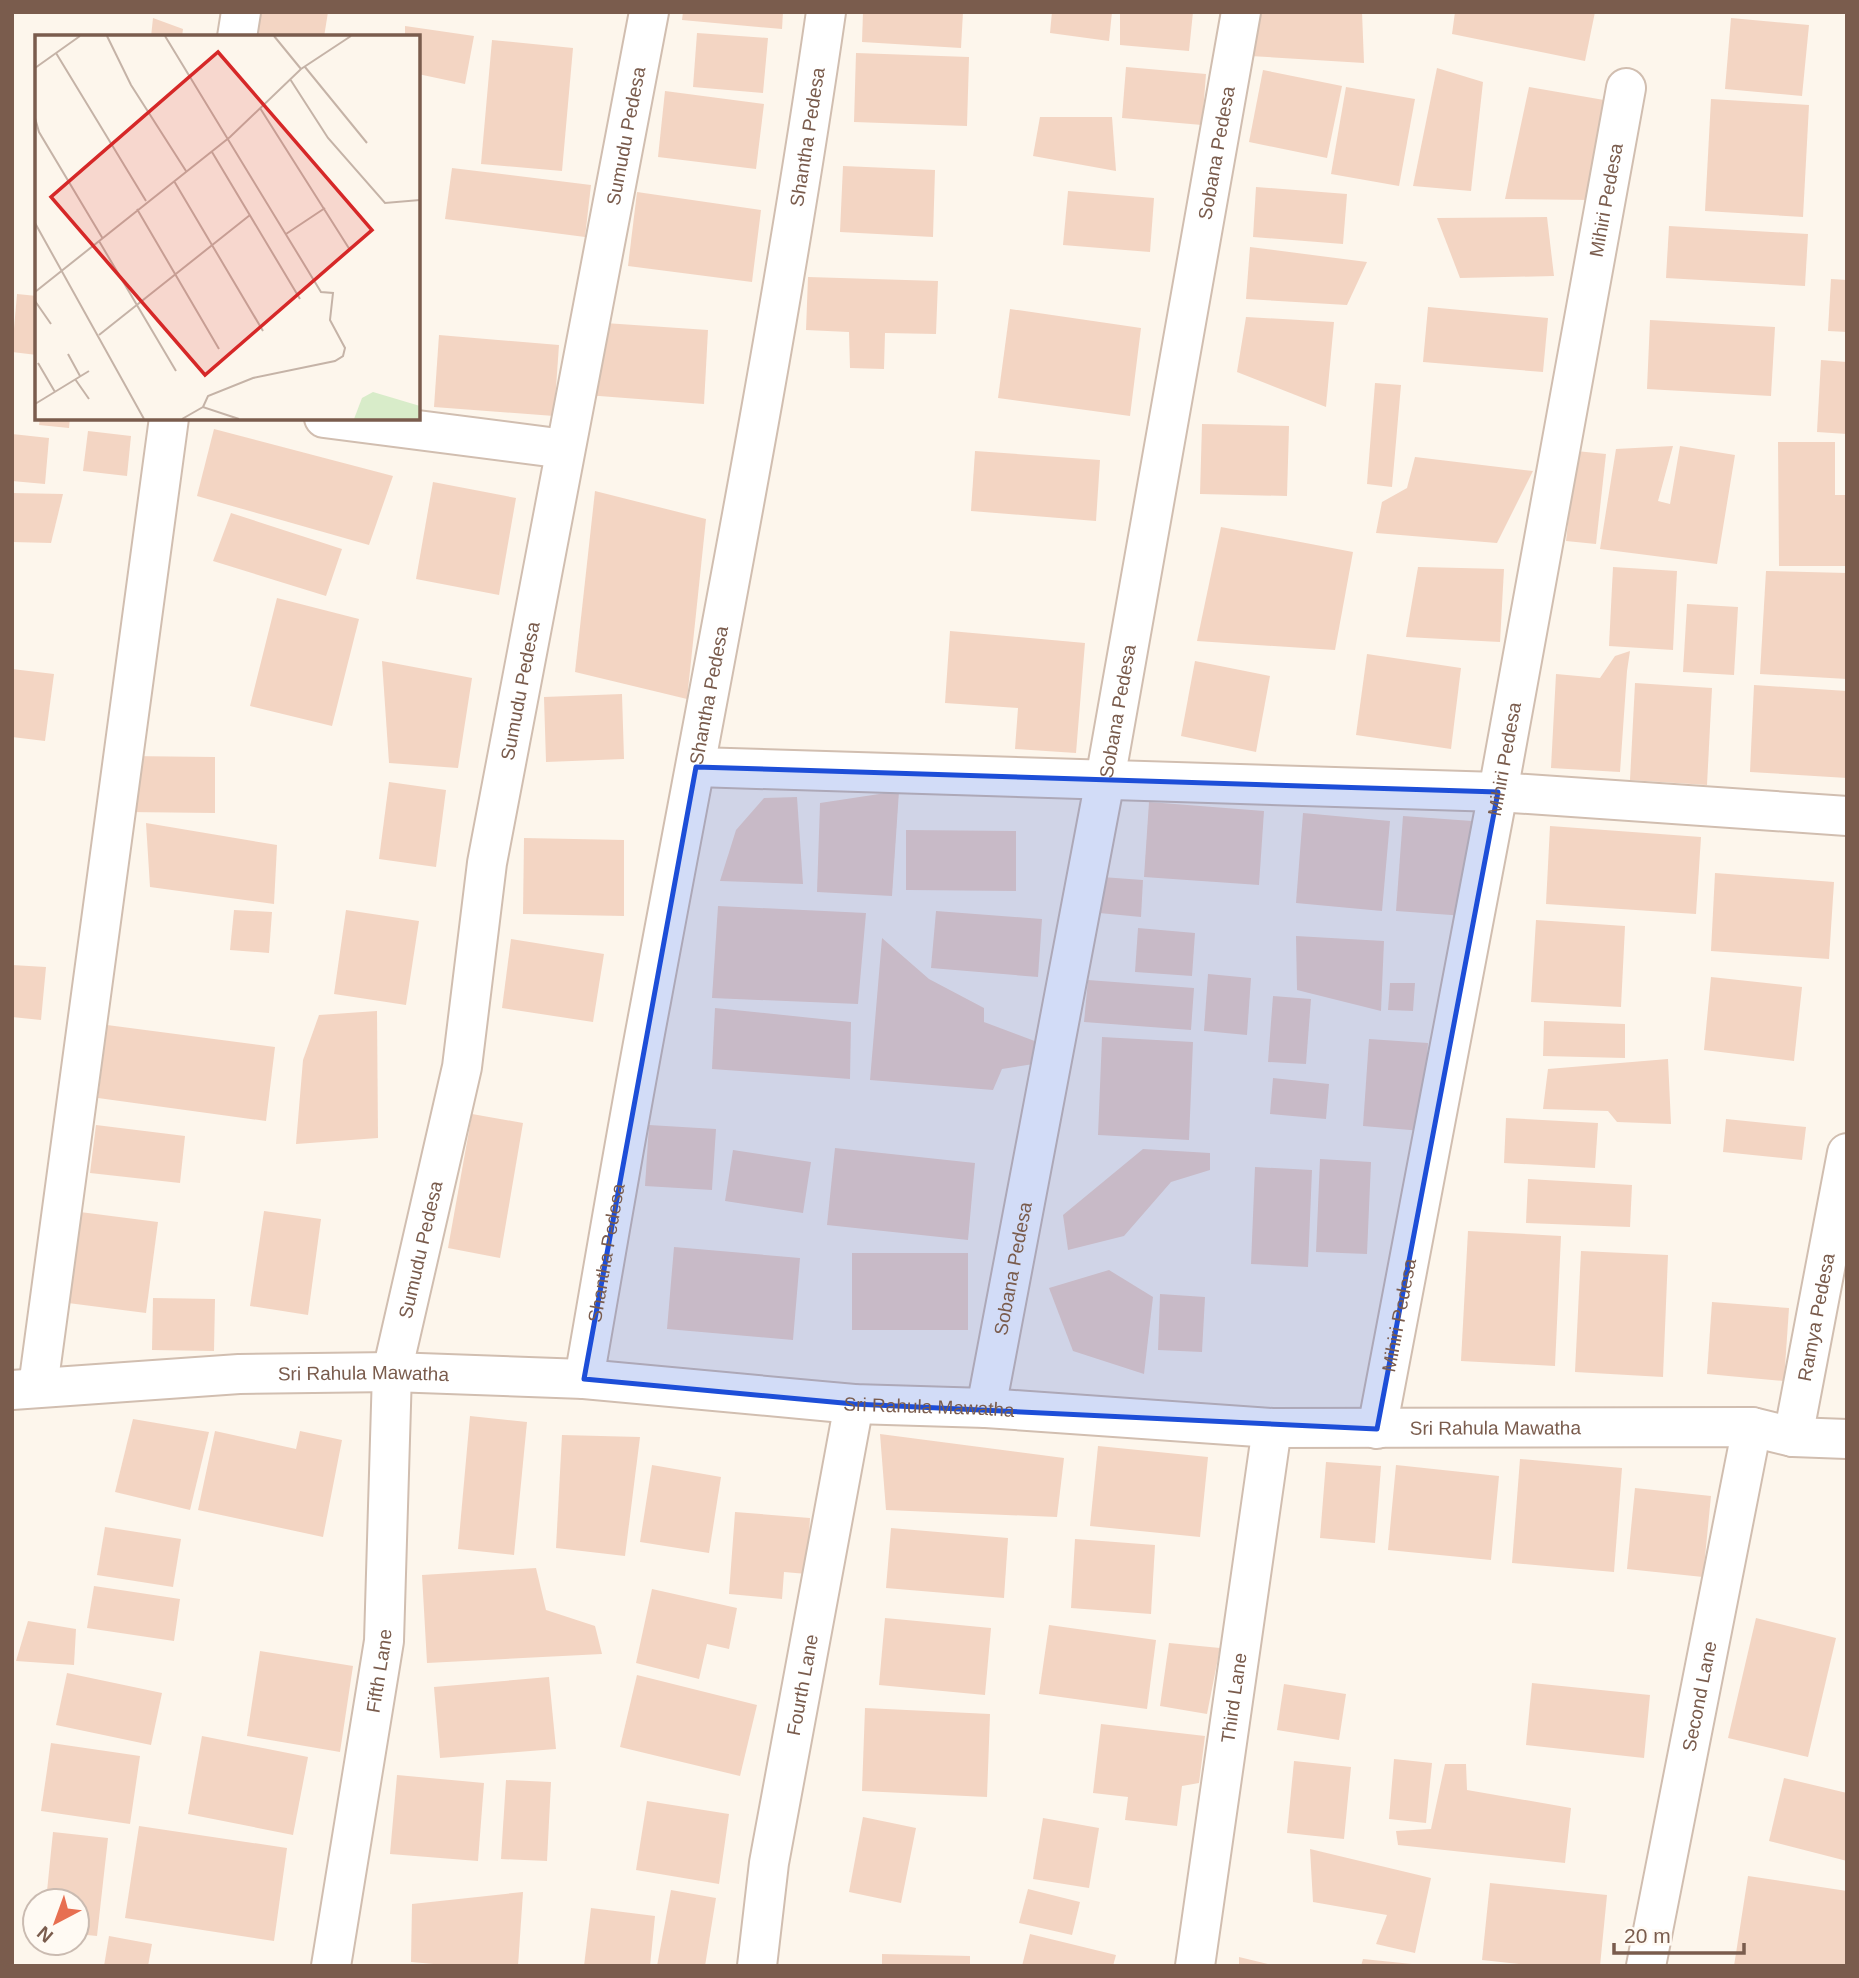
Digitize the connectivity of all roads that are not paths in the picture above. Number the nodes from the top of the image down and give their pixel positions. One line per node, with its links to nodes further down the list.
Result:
1 (241, 12): 5 (street)
2 (649, 12): 9 (street, Sumudu Pedesa)
3 (826, 12): 10 (street, Shantha Pedesa)
4 (1241, 12): 11 (street, Sobana Pedesa)
5 (237, 35)
6 (1626, 88): 12 (street, Mihiri Pedesa)
7 (169, 420): 17 (street)
8 (340, 420): 9 (street)
9 (565, 449): 15 (street, Sumudu Pedesa)
10 (696, 768): 11 (street); 16 (street, Shantha Pedesa)
11 (1105, 780): 12 (street); 19 (street, Sobana Pedesa)
12 (1498, 792): 13 (street); 22 (street, Mihiri Pedesa)
13 (1847, 816)
14 (1847, 1153): 23 (street, Ramya Pedesa)
15 (392, 1372): 16 (street, Sri Rahula Mawatha); 17 (street, Sri Rahula Mawatha); 25 (street, Fifth Lane)
16 (584, 1379): 18 (street, Sri Rahula Mawatha)
17 (25, 1389)
18 (854, 1404): 19 (street, Sri Rahula Mawatha); 26 (street, Fourth Lane)
19 (986, 1408): 21 (street, Sri Rahula Mawatha)
20 (1752, 1427): 22 (street, Sri Rahula Mawatha); 23 (street, Sri Rahula Mawatha); 28 (street, Second Lane)
21 (1272, 1428): 22 (street, Sri Rahula Mawatha); 27 (street, Third Lane)
22 (1377, 1429)
23 (1793, 1437): 24 (street, Sri Rahula Mawatha)
24 (1847, 1439)
25 (331, 1966)
26 (757, 1966)
27 (1195, 1966)
28 (1646, 1966)

